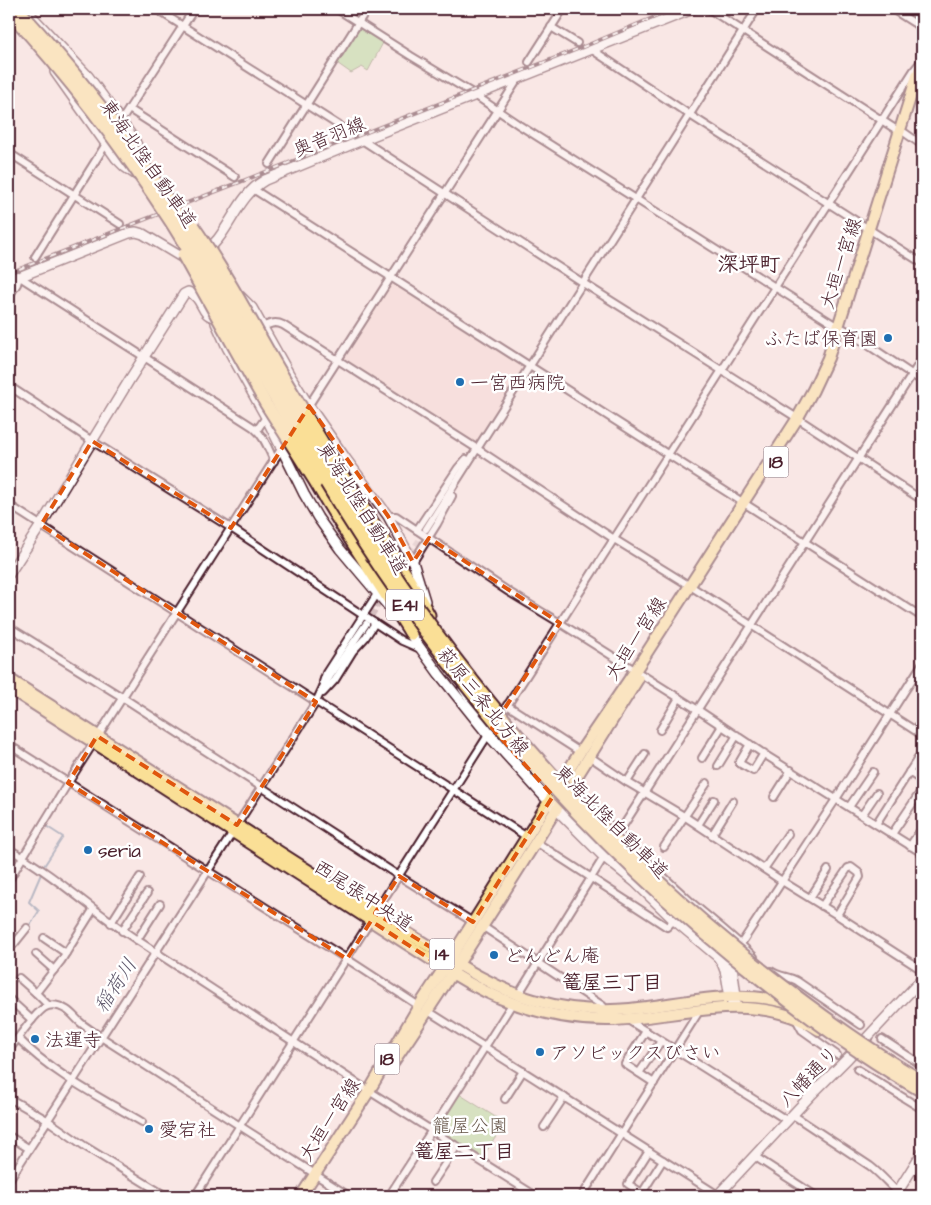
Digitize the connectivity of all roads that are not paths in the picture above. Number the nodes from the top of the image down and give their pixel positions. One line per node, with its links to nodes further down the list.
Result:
1 (18, 9): 39 (highway, 東海北陸自動車道 / E41, bridge)
2 (25, 9): 32 (main road, 萩原三条北方線)
3 (156, 9): 15 (street)
4 (194, 9): 15 (street)
5 (338, 9): 14 (street)
6 (367, 9): 14 (street)
7 (693, 9): 20 (main road, 奥音羽線)
8 (709, 9): 18 (street)
9 (756, 9): 18 (street)
10 (892, 9): 17 (street)
11 (560, 10): 16 (street)
12 (9, 12): 28 (highway, 東海北陸自動車道 / E41, bridge)
13 (9, 20): 36 (main road, 萩原三条北方線)
14 (359, 22): 25 (street); 26 (street)
15 (183, 26): 26 (street); 27 (street)
16 (552, 27): 19 (street); 22 (street)
17 (922, 28)
18 (742, 31): 30 (street); 31 (street)
19 (577, 43)
20 (591, 49): 24 (main road, 奥音羽線); 30 (street)
21 (922, 61): 31 (street); 34 (main road, 大垣一宮線 / 18)
22 (529, 62)
23 (922, 78): 34 (main road, 大垣一宮線 / 18)
24 (518, 79): 25 (main road, 奥音羽線); 29 (street)
25 (476, 95): 29 (street); 35 (main road, 奥音羽線)
26 (307, 105): 33 (street); 40 (street)
27 (129, 109): 32 (street); 41 (street)
28 (92, 110): 106 (highway, bridge); 243 (highway, 東海北陸自動車道 / E41, bridge)
29 (498, 111): 44 (street); 46 (street)
30 (690, 115): 46 (street); 47 (street)
31 (882, 120): 34 (street); 47 (street)
32 (121, 121): 36 (main road); 43 (main road, 萩原三条北方線)
33 (349, 132)
34 (902, 133): 37 (street); 49 (main road, 大垣一宮線 / 18)
35 (362, 140): 42 (main road, 奥音羽線); 44 (street)
36 (106, 144): 43 (main road, 萩原三条北方線); 45 (street)
37 (922, 145)
38 (9, 152): 45 (street)
39 (139, 158): 98 (highway, bridge); 241 (highway, 東海北陸自動車道 / E41, bridge)
40 (269, 164)
41 (235, 177)
42 (253, 189): 50 (main road, 奥音羽線); 55 (street)
43 (157, 193): 50 (main road, 萩原三条北方線)
44 (445, 194): 55 (street); 57 (street)
45 (75, 195): 48 (street); 51 (street)
46 (636, 199): 57 (street); 58 (street)
47 (829, 204): 49 (street); 58 (street)
48 (120, 224)
49 (871, 231): 52 (street); 62 (main road, 大垣一宮線 / 18)
50 (197, 256): 54 (main road); 60 (main road, 萩原三条北方線); 61 (main road, 萩原三条北方線)
51 (35, 257)
52 (922, 263)
53 (9, 270): 54 (street)
54 (19, 277): 56 (main road); 59 (street); 64 (street)
55 (391, 277): 66 (street); 67 (street)
56 (9, 281)
57 (583, 283): 67 (street); 68 (street)
58 (775, 287): 62 (street); 68 (street)
59 (9, 296)
60 (214, 317): 63 (main road, 萩原三条北方線); 64 (main road)
61 (263, 327): 63 (street); 66 (street); 72 (main road, 萩原三条北方線)
62 (841, 328): 69 (street); 74 (main road, 大垣一宮線 / 18)
63 (227, 348): 73 (main road, 萩原三条北方線)
64 (144, 358): 75 (street); 76 (main road)
65 (922, 359): 69 (street)
66 (338, 361): 72 (street); 77 (street)
67 (530, 365): 77 (street); 79 (street)
68 (721, 371): 74 (street); 79 (street)
69 (912, 375): 70 (street); 80 (street)
70 (922, 381)
71 (9, 386): 76 (street)
72 (309, 406): 78 (street); 85 (main road, 萩原三条北方線)
73 (266, 417): 75 (street); 78 (main road, 萩原三条北方線)
74 (799, 420): 80 (street); 83 (main road, 大垣一宮線 / 18)
75 (257, 430): 81 (street)
76 (92, 441): 86 (main road); 87 (street)
77 (476, 448): 88 (street); 89 (street); 90 (street); 91 (street)
78 (282, 449): 81 (street); 96 (main road, 萩原三条北方線)
79 (668, 455): 83 (street); 91 (street)
80 (858, 459): 82 (street); 92 (street)
81 (274, 461): 87 (street)
82 (922, 500)
83 (746, 504): 92 (street); 95 (main road, 大垣一宮線 / 18)
84 (9, 505): 86 (street)
85 (388, 516): 89 (street); 93 (main road, 萩原三条北方線)
86 (41, 525): 94 (main road); 97 (street)
87 (231, 528): 97 (street); 99 (street)
88 (426, 529)
89 (417, 530): 90 (street)
90 (429, 538): 93 (street); 101 (street)
91 (614, 539): 95 (street); 101 (street)
92 (805, 543): 100 (street); 104 (street)
93 (413, 562): 98 (main road, 萩原三条北方線)
94 (9, 574)
95 (692, 588): 104 (street); 109 (main road, 大垣一宮線 / 18)
96 (377, 594): 99 (street); 106 (main road, 萩原三条北方線)
97 (177, 612): 112 (street); 114 (street)
98 (428, 614): 120 (main road, 萩原三条北方線)
99 (364, 615): 102 (street); 114 (street)
100 (922, 618)
101 (560, 622): 109 (street); 115 (street)
102 (375, 623): 107 (street); 114 (street)
103 (366, 624): 114 (street)
104 (752, 626): 116 (street); 117 (street)
105 (9, 627): 112 (street)
106 (410, 634): 107 (main road, 萩原三条北方線)
107 (421, 649): 120 (main road, 萩原三条北方線)
108 (922, 664): 117 (street)
109 (638, 673): 113 (street); 128 (main road, 大垣一宮線 / 18)
110 (9, 679): 123 (main road, 西尾張中央道 / 14)
111 (9, 688): 123 (main road, 西尾張中央道 / 14)
112 (122, 697): 123 (street); 139 (street)
113 (679, 698): 116 (street); 119 (street)
114 (316, 702): 139 (street); 140 (street)
115 (507, 705): 120 (street); 128 (street)
116 (698, 710): 118 (street); 141 (street)
117 (890, 714): 122 (street); 145 (street)
118 (722, 726): 121 (street); 130 (street)
119 (660, 730)
120 (490, 732): 140 (street); 149 (main road, 萩原三条北方線)
121 (737, 735): 124 (street); 131 (street)
122 (922, 735)
123 (95, 739): 136 (street); 155 (main road, 西尾張中央道 / 14)
124 (750, 744): 127 (street); 127 (street)
125 (9, 745): 136 (street)
126 (922, 752): 134 (street)
127 (764, 753): 132 (street)
128 (585, 754): 137 (street); 149 (main road, 大垣一宮線 / 18)
129 (645, 754): 137 (street)
130 (702, 758)
131 (718, 766)
132 (791, 770): 144 (street); 145 (street)
133 (873, 772): 150 (street)
134 (909, 772): 135 (street); 153 (street)
135 (922, 779)
136 (68, 782): 166 (street); 169 (street)
137 (627, 782): 141 (street)
138 (707, 783): 152 (street)
139 (261, 788): 155 (street); 173 (street)
140 (453, 790): 161 (street); 173 (street)
141 (645, 792): 152 (street); 157 (street)
142 (876, 793): 151 (street)
143 (922, 796): 159 (street)
144 (774, 797)
145 (836, 799): 150 (street); 177 (street)
146 (714, 800): 154 (street)
147 (586, 801): 157 (street)
148 (733, 801): 160 (street)
149 (554, 803): 161 (main road, 大垣一宮線 / 18); 167 (main road, 萩原三条北方線); 172 (main road, 萩原三条北方線)
150 (849, 807): 151 (street)
151 (862, 815): 153 (street)
152 (684, 816): 154 (street); 163 (street)
153 (876, 824): 159 (street)
154 (698, 825): 160 (street)
155 (235, 828): 169 (street); 184 (main road, 西尾張中央道 / 14)
156 (922, 828): 162 (street)
157 (618, 834): 168 (street)
158 (788, 834): 170 (street)
159 (892, 834): 162 (street)
160 (712, 835): 170 (street)
161 (532, 840): 175 (street); 187 (main road, 大垣一宮線 / 18)
162 (910, 846): 165 (street)
163 (664, 847)
164 (9, 849): 166 (street)
165 (922, 853)
166 (23, 857): 176 (street); 182 (street)
167 (604, 857): 175 (street); 185 (main road, 萩原三条北方線)
168 (643, 858): 172 (street); 193 (street)
169 (208, 870): 195 (street); 198 (street)
170 (764, 870): 177 (street)
171 (828, 870): 179 (street)
172 (631, 871): 207 (main road, 萩原三条北方線)
173 (399, 876): 184 (street); 187 (street)
174 (140, 877): 186 (street)
175 (591, 878): 185 (street); 199 (street)
176 (9, 880)
177 (782, 881): 179 (street); 193 (street)
178 (147, 894): 190 (street)
179 (810, 898): 181 (street)
180 (160, 904): 192 (street)
181 (822, 906): 183 (street); 183 (street)
182 (93, 910): 186 (street); 196 (street)
183 (836, 914): 202 (street)
184 (373, 917): 198 (street); 200 (main road, 西尾張中央道 / 14)
185 (674, 920): 207 (main road, 萩原三条北方線)
186 (111, 923): 190 (street)
187 (478, 924): 199 (street); 200 (main road, 大垣一宮線 / 18)
188 (27, 928): 194 (street)
189 (9, 930): 194 (street)
190 (122, 931): 192 (street)
191 (44, 938): 196 (street)
192 (137, 940): 195 (street)
193 (741, 944): 205 (street)
194 (9, 948)
195 (156, 952): 223 (street); 228 (street)
196 (66, 953): 201 (street)
197 (36, 954): 201 (street)
198 (347, 959): 213 (street); 228 (street)
199 (538, 962): 208 (street); 214 (street)
200 (451, 966): 208 (main road, 西尾張中央道 / 14); 213 (main road, 大垣一宮線 / 18)
201 (54, 970): 206 (street)
202 (922, 970)
203 (19, 978): 206 (street)
204 (922, 979): 224 (main road, 八幡通り)
205 (814, 992): 212 (street); 219 (street)
206 (36, 993): 210 (street)
207 (733, 996): 211 (main road, 萩原三条北方線); 212 (main road, 西尾張中央道 / 14); 214 (main road, 西尾張中央道 / 14)
208 (515, 999): 214 (main road, 西尾張中央道 / 14); 217 (main road, 西尾張中央道 / 14); 229 (street)
209 (9, 1000): 218 (street)
210 (48, 1006): 218 (street); 223 (street)
211 (734, 1007): 215 (main road, 西尾張中央道 / 14); 216 (main road, 西尾張中央道 / 14)
212 (804, 1007): 224 (main road, 西尾張中央道 / 14)
213 (423, 1008): 229 (street); 244 (main road, 大垣一宮線 / 18)
214 (603, 1010)
215 (700, 1010): 217 (main road, 西尾張中央道 / 14); 231 (street)
216 (796, 1017): 221 (main road, 西尾張中央道 / 14); 222 (street)
217 (627, 1019): 220 (street)
218 (32, 1020): 226 (street)
219 (861, 1025)
220 (646, 1031): 227 (street); 238 (street)
221 (821, 1031): 222 (street); 232 (main road, 西尾張中央道 / 14)
222 (810, 1036): 233 (street)
223 (101, 1037): 240 (street); 253 (street)
224 (865, 1039): 232 (main road, 八幡通り); 234 (main road, 西尾張中央道 / 14)
225 (882, 1039): 234 (street)
226 (14, 1040): 230 (street); 240 (street)
227 (661, 1041): 231 (street); 238 (street)
228 (294, 1042): 244 (street); 253 (street)
229 (485, 1047): 237 (street); 255 (street)
230 (9, 1050)
231 (675, 1050): 242 (street); 250 (street)
232 (853, 1053): 246 (main road, 西尾張中央道 / 14); 250 (main road, 八幡通り)
233 (837, 1055)
234 (911, 1063): 235 (street); 239 (main road, 西尾張中央道 / 14)
235 (922, 1064)
236 (856, 1069): 249 (street)
237 (523, 1071): 245 (street); 248 (street)
238 (639, 1073): 242 (street)
239 (922, 1075)
240 (73, 1081): 251 (street); 252 (street)
241 (922, 1081)
242 (654, 1083): 256 (street)
243 (922, 1091)
244 (371, 1092): 255 (street); 264 (main road, 大垣一宮線 / 18)
245 (564, 1097): 254 (street); 256 (street)
246 (922, 1097)
247 (9, 1098): 251 (street)
248 (505, 1099)
249 (922, 1109)
250 (790, 1118): 262 (main road, 八幡通り); 268 (street)
251 (47, 1120): 259 (street); 269 (street)
252 (142, 1122)
253 (240, 1126): 264 (street); 270 (street)
254 (544, 1127)
255 (432, 1130): 258 (street); 274 (street)
256 (622, 1134): 260 (street); 277 (street)
257 (9, 1136): 259 (street)
258 (457, 1146): 266 (street); 267 (street)
259 (28, 1148): 265 (street)
260 (649, 1151): 263 (street); 263 (street)
261 (922, 1153): 268 (main road)
262 (754, 1156): 278 (main road, 八幡通り); 279 (street)
263 (663, 1160): 278 (street)
264 (317, 1176): 271 (main road, 大垣一宮線 / 18); 272 (main road, 大垣一宮線 / 18); 273 (street)
265 (9, 1180)
266 (433, 1182)
267 (524, 1189): 275 (street); 276 (street)
268 (898, 1195)
269 (166, 1196)
270 (196, 1196)
271 (301, 1196)
272 (307, 1196)
273 (349, 1196)
274 (389, 1196)
275 (519, 1196)
276 (536, 1196)
277 (582, 1196)
278 (718, 1196)
279 (816, 1196)

